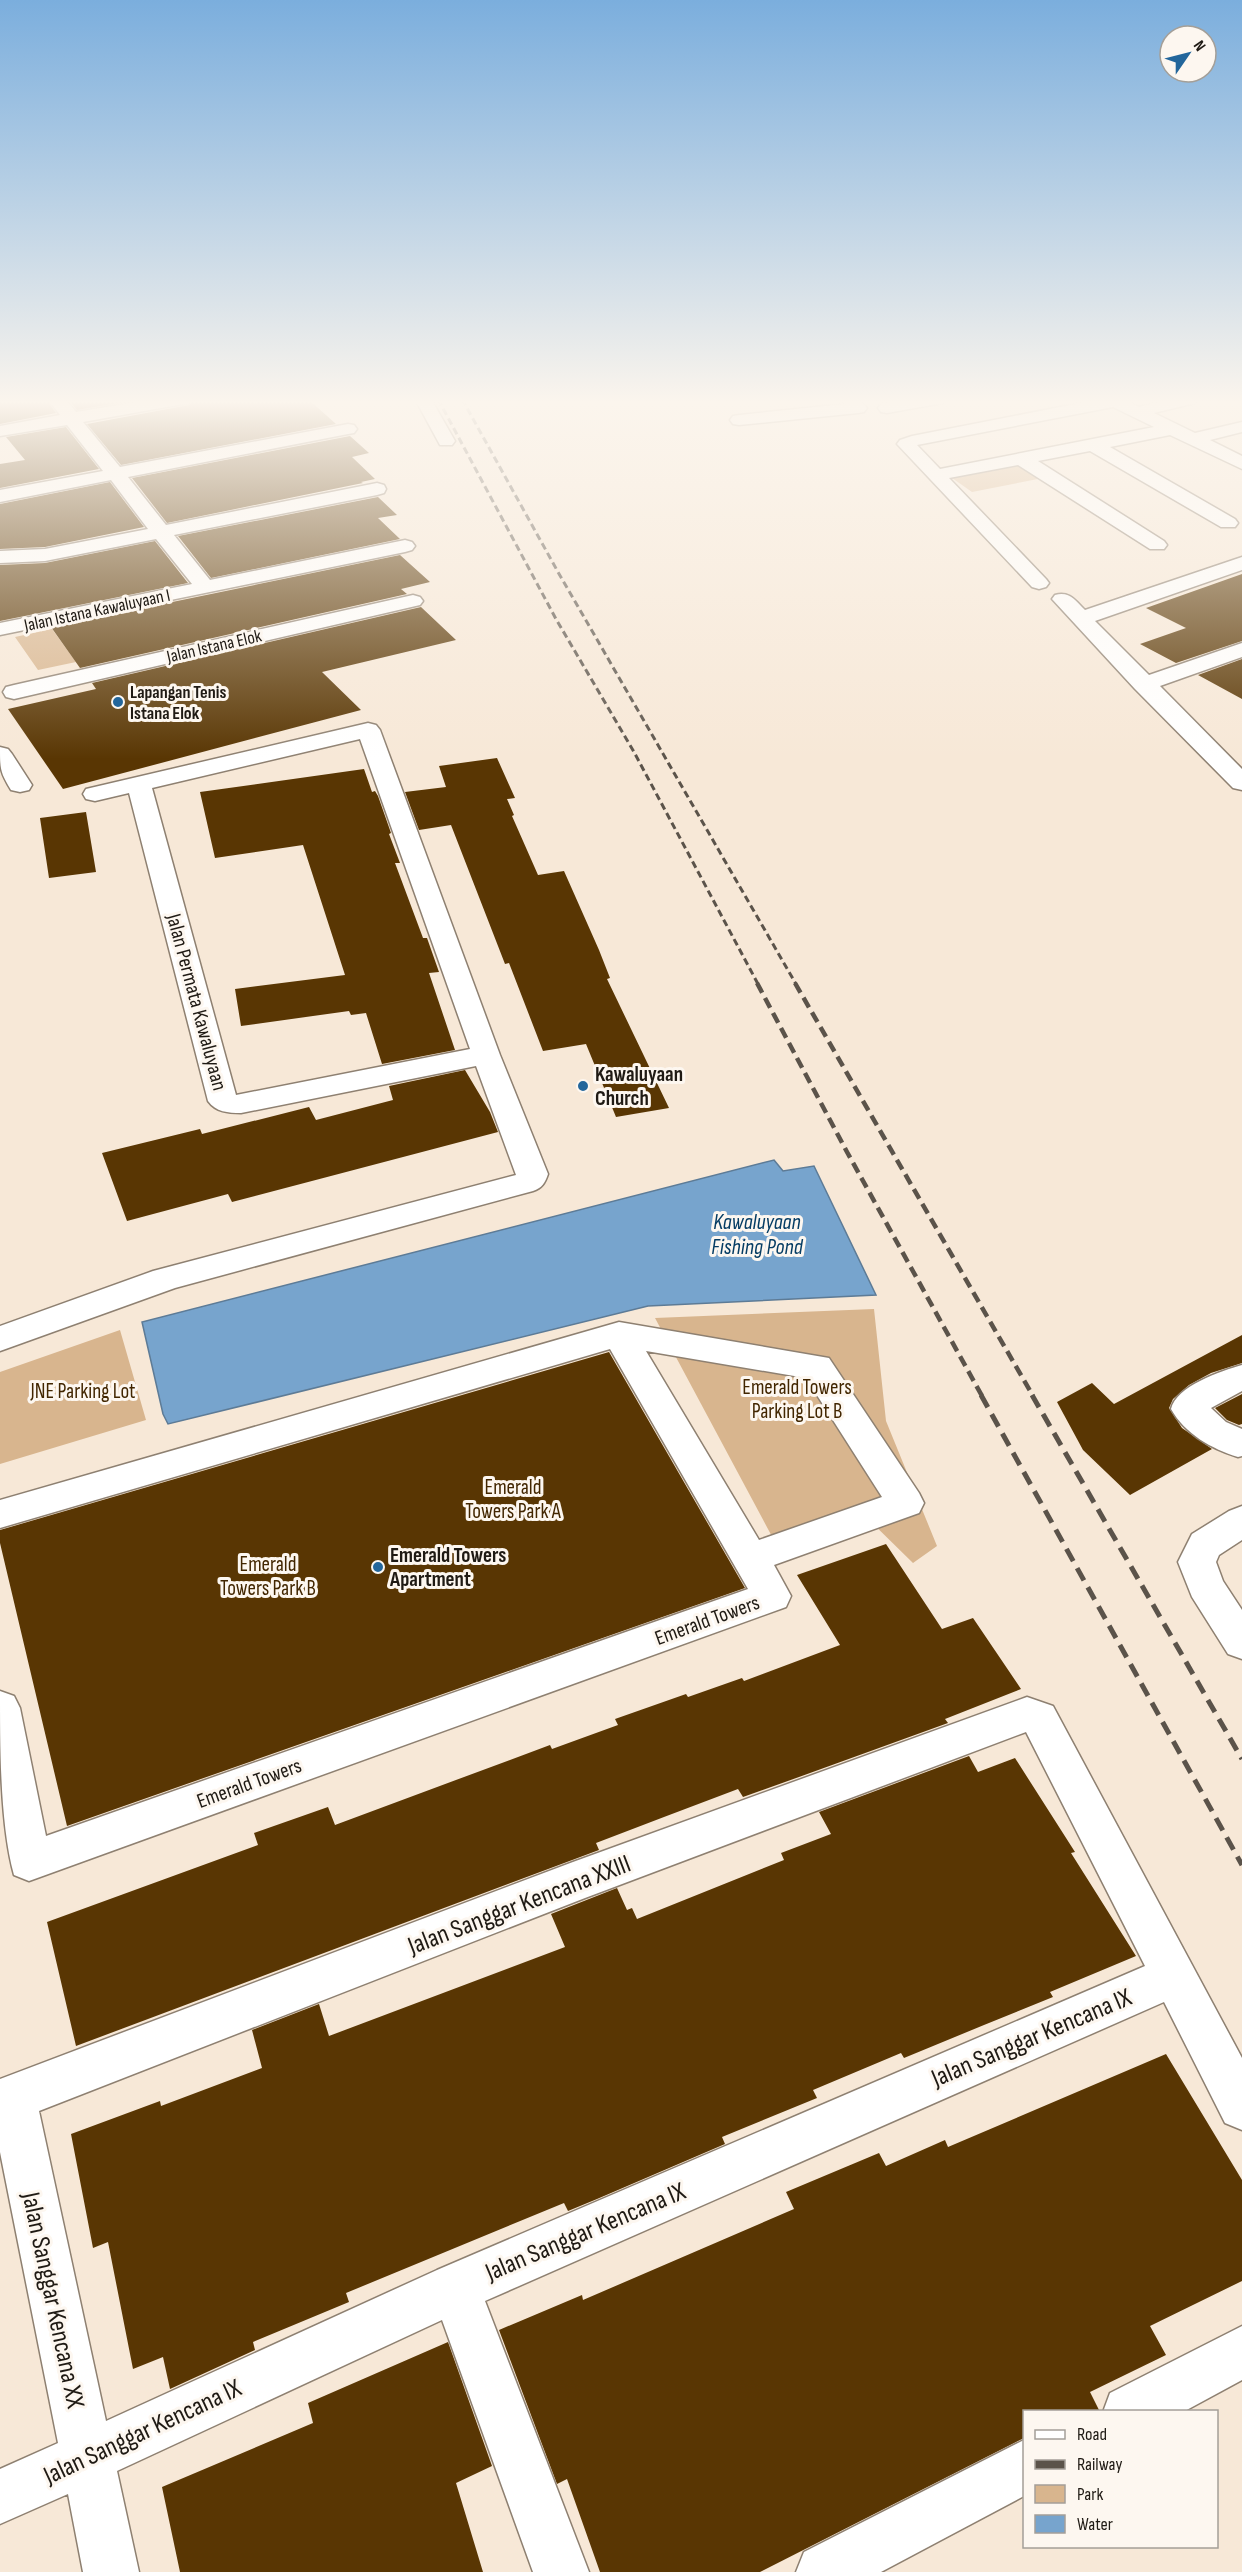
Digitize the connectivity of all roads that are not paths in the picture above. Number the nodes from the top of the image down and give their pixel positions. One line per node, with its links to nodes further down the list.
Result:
1 (153, 519): 7 (street)
2 (223, 519): 7 (street)
3 (978, 519): 12 (street)
4 (1116, 519): 8 (street)
5 (1221, 519): 6 (street)
6 (1228, 523)
7 (162, 531): 10 (street); 13 (street)
8 (1157, 545)
9 (405, 546): 13 (street, Jalan Istana Kawaluyaan I)
10 (0, 557)
11 (1242, 563): 16 (street)
12 (1039, 583)
13 (205, 587): 17 (street, Jalan Istana Kawaluyaan I)
14 (1062, 599): 16 (street)
15 (413, 601): 20 (street, Jalan Istana Elok)
16 (1082, 618): 19 (street)
17 (0, 630)
18 (1242, 650): 19 (street)
19 (1143, 684): 22 (street)
20 (6, 688)
21 (0, 754): 24 (street)
22 (1238, 774)
23 (139, 784): 25 (street); 26 (street); 26 (street, Jalan Permata Kawaluyaan)
24 (20, 785)
25 (95, 794)
26 (486, 1055): 28 (street)
27 (619, 1334): 31 (street); 33 (street, Emerald Towers); 33 (street)
28 (0, 1339)
29 (1242, 1378): 30 (street)
30 (1242, 1442)
31 (0, 1514)
32 (1242, 1521): 34 (street)
33 (750, 1558): 35 (street, Emerald Towers)
34 (1242, 1643)
35 (0, 1708)
36 (1175, 1975): 37 (street, Jalan Sanggar Kencana XXIII); 38 (street); 39 (street, Jalan Sanggar Kencana IX)
37 (6, 2101): 42 (street, Jalan Sanggar Kencana XX)
38 (1242, 2106)
39 (454, 2288): 42 (street, Jalan Sanggar Kencana IX); 46 (street)
40 (1242, 2352): 41 (street)
41 (1133, 2410)
42 (87, 2456): 44 (street, Jalan Sanggar Kencana IX); 45 (street, Jalan Sanggar Kencana XX)
43 (1023, 2468): 47 (street)
44 (0, 2497)
45 (111, 2572)
46 (561, 2572)
47 (824, 2572)

